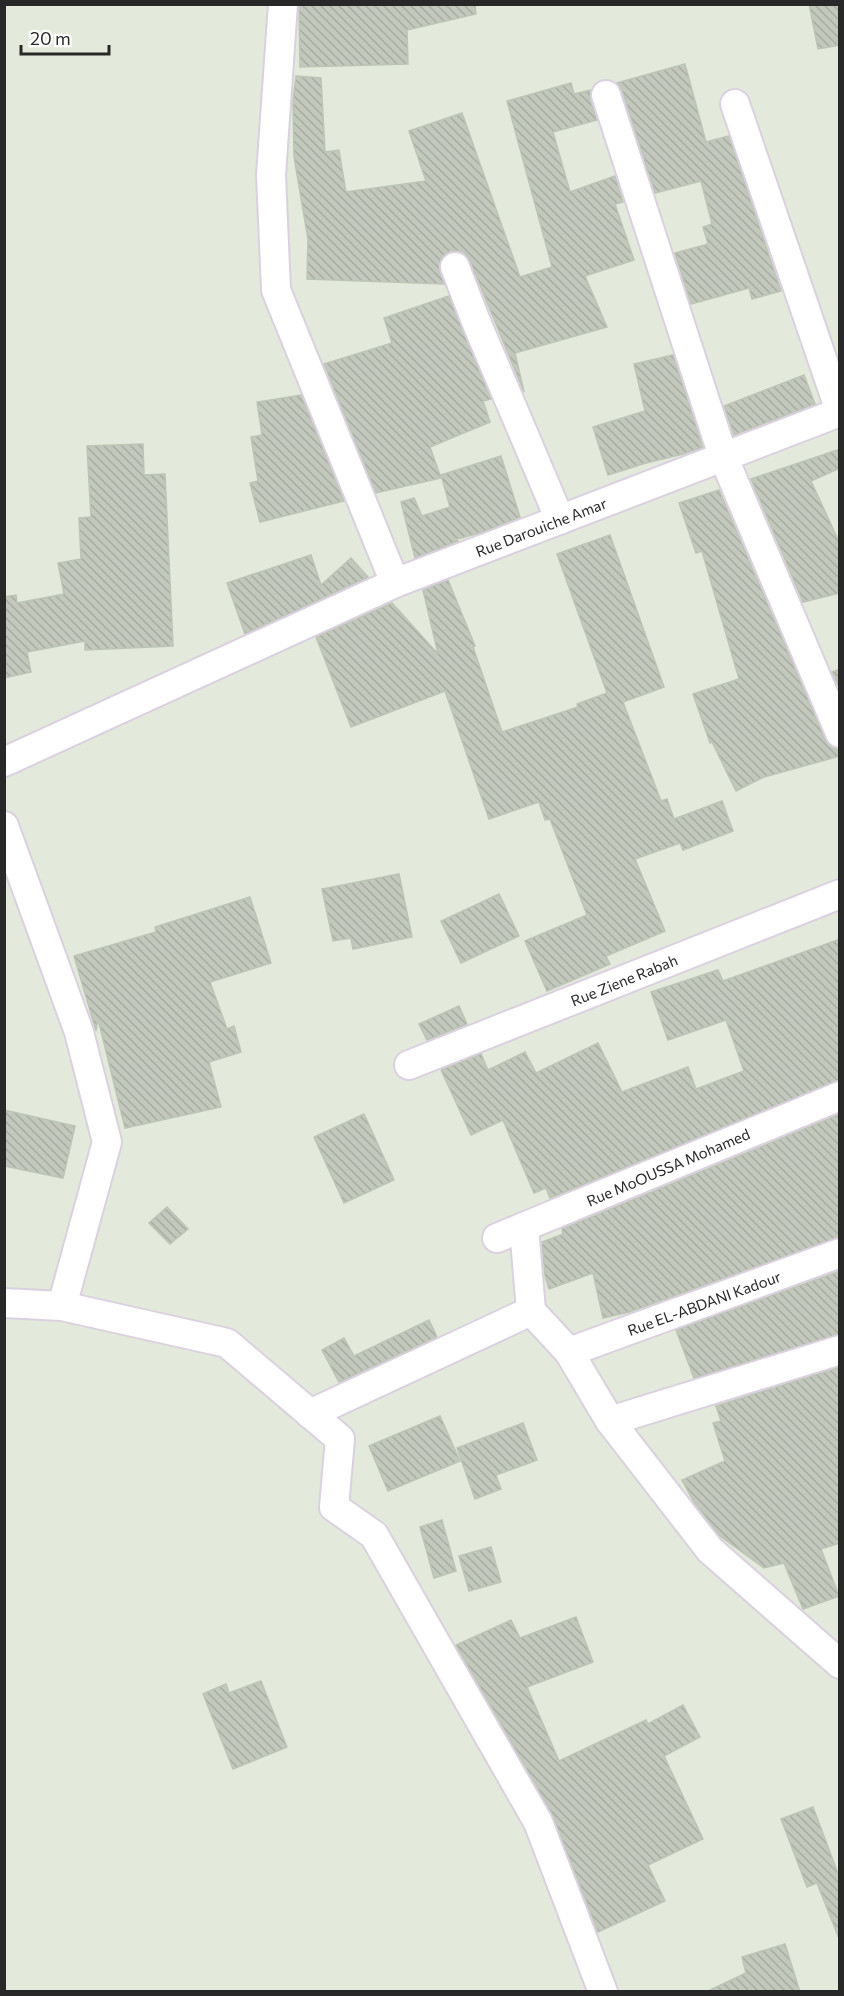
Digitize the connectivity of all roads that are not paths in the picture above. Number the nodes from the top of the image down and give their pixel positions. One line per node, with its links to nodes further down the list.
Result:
1 (284, 4): 8 (street)
2 (606, 95): 6 (street)
3 (735, 104): 5 (street)
4 (455, 267): 7 (street)
5 (840, 412): 6 (street, Rue Darouiche Amar)
6 (723, 456): 7 (street, Rue Darouiche Amar); 9 (street)
7 (560, 520): 8 (street, Rue Darouiche Amar)
8 (395, 583): 10 (street, Rue Darouiche Amar)
9 (840, 733)
10 (4, 762)
11 (4, 826): 19 (street)
12 (840, 894): 13 (street, Rue Ziene Rabah)
13 (409, 1065)
14 (840, 1096): 15 (street, Rue MoOUSSA Mohamed)
15 (524, 1227): 16 (street, Rue MoOUSSA Mohamed); 20 (street)
16 (497, 1238)
17 (840, 1253): 22 (street, Rue EL-ABDANI Kadour)
18 (4, 1304): 19 (street)
19 (62, 1306): 23 (street)
20 (531, 1311): 22 (street); 23 (street)
21 (840, 1350): 24 (street)
22 (568, 1352): 24 (street)
23 (310, 1414): 26 (street)
24 (610, 1421): 25 (street)
25 (833, 1652)
26 (603, 1992)

